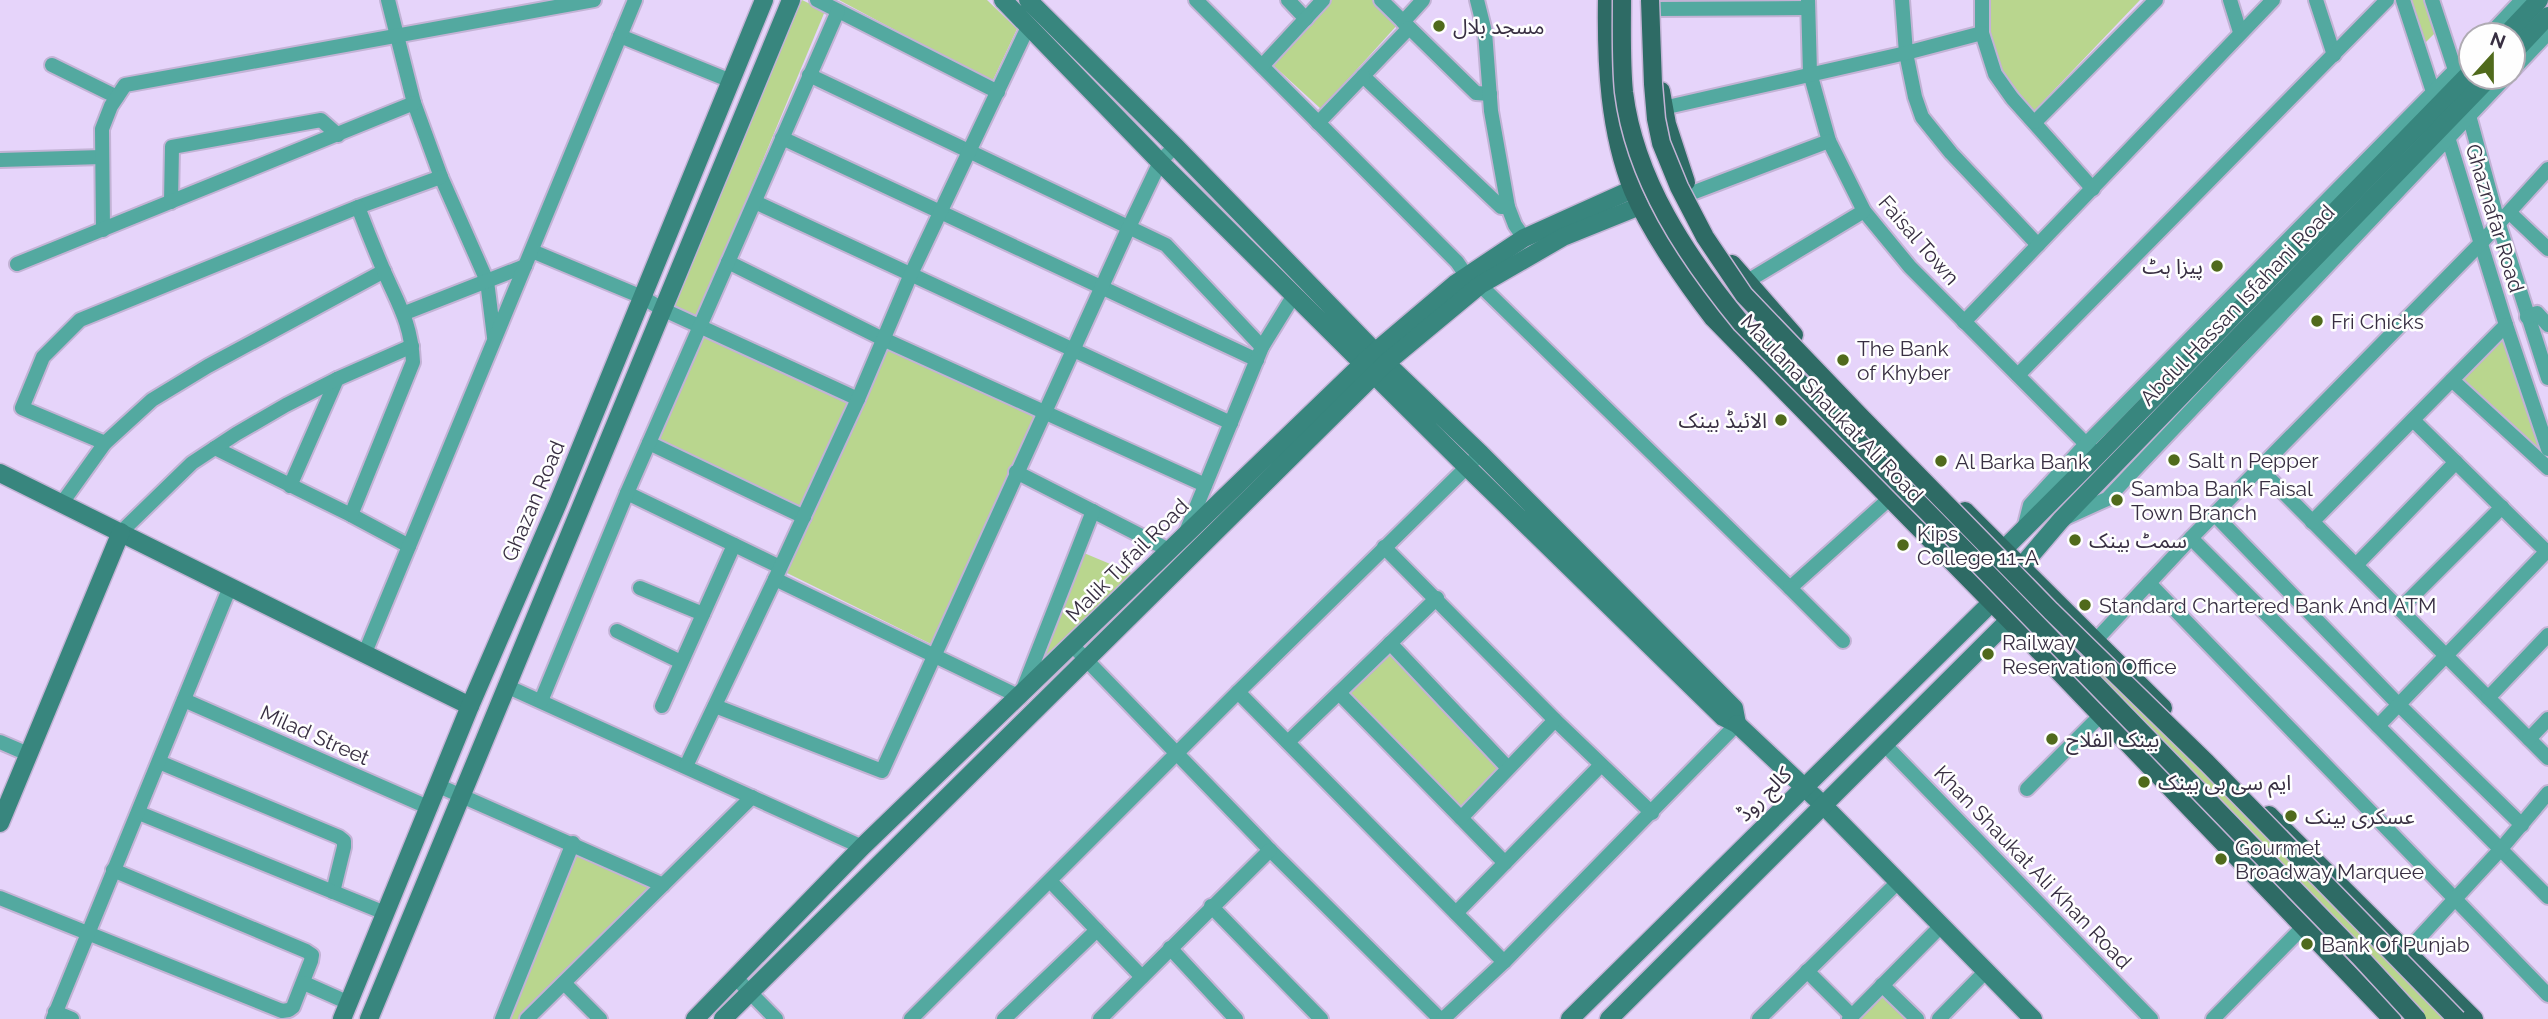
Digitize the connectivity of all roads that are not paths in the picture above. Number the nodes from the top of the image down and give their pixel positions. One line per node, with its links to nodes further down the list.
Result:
1 (388, 0): 40 (street)
2 (594, 0): 40 (street)
3 (635, 0): 41 (street)
4 (764, 0): 52 (street, Ghazan Road)
5 (791, 0): 106 (street)
6 (817, 0): 30 (street)
7 (1003, 0): 35 (street)
8 (1028, 0): 70 (street)
9 (1196, 0): 48 (street)
10 (1287, 0): 32 (street)
11 (1323, 0): 32 (street)
12 (1381, 0): 36 (street)
13 (1423, 0): 36 (street)
14 (1477, 0): 58 (street)
15 (1607, 0): 79 (main road, Maulana Shaukat Ali Road)
16 (1622, 0): 288 (main road, bridge)
17 (1902, 0): 43 (street)
18 (1982, 0): 38 (street)
19 (2156, 0): 64 (street)
20 (2230, 0): 37 (street)
21 (2273, 0): 37 (street)
22 (2316, 0): 44 (street)
23 (2387, 0): 44 (street)
24 (2403, 0): 60 (street, Ghaznafar Road)
25 (2432, 0): 46 (street, Ghaznafar Road)
26 (2522, 0): 33 (street)
27 (2539, 0): 34 (street)
28 (1655, 3): 29 (street); 62 (main road, Maulana Shaukat Ali Road); 289 (main road, bridge)
29 (1808, 4): 49 (street, Faisal Town)
30 (838, 11): 50 (street); 57 (street)
31 (2548, 16): 42 (street)
32 (1306, 19): 48 (street)
33 (2502, 21)
34 (2519, 21)
35 (1029, 25): 57 (street); 74 (street)
36 (1406, 25): 51 (street); 58 (street)
37 (2240, 32): 77 (street)
38 (1982, 33): 43 (street); 64 (street)
39 (2548, 33): 45 (street)
40 (396, 34): 59 (street); 61 (street)
41 (620, 36): 52 (street); 94 (street)
42 (2527, 38)
43 (1906, 52): 49 (street); 92 (street)
44 (2334, 55): 122 (street)
45 (2527, 55)
46 (2457, 63)
47 (52, 65): 59 (street)
48 (1262, 66): 65 (street)
49 (1810, 73): 62 (street); 69 (street, Faisal Town)
50 (809, 75): 68 (street); 71 (street)
51 (1363, 76): 65 (street); 82 (street)
52 (731, 81): 105 (street, Ghazan Road)
53 (2457, 81): 60 (street, Abdul Hassan Isfahani Road)
54 (2465, 91): 63 (street, Ghaznafar Road)
55 (2480, 91): 63 (street, Abdul Hassan Isfahani Road)
56 (2489, 91): 63 (street)
57 (998, 92): 71 (street)
58 (1490, 94): 82 (street)
59 (117, 97): 72 (street)
60 (2436, 100): 66 (street, Ghaznafar Road); 135 (street, Abdul Hassan Isfahani Road)
61 (414, 103): 67 (street); 76 (street)
62 (1663, 108): 78 (main road, Maulana Shaukat Ali Road)
63 (2468, 108): 66 (street, Abdul Hassan Isfahani Road); 87 (street, Ghaznafar Road)
64 (2035, 122): 77 (street)
65 (1318, 123): 100 (street)
66 (2446, 132): 91 (street, Ghaznafar Road); 164 (street, Abdul Hassan Isfahani Road)
67 (338, 135): 80 (street); 80 (street)
68 (782, 138): 81 (street); 85 (street)
69 (1829, 141): 78 (street); 84 (street, Faisal Town)
70 (1175, 146): 74 (street); 120 (street)
71 (971, 152): 85 (street); 88 (street)
72 (102, 157): 73 (street); 89 (street)
73 (0, 160)
74 (1160, 162): 88 (street); 104 (street)
75 (2548, 169): 86 (street)
76 (441, 177): 83 (street); 101 (street)
77 (2093, 189): 92 (street)
78 (1692, 193): 102 (main road, Maulana Shaukat Ali Road)
79 (1637, 197): 90 (street, Malik Tufail Road); 100 (street, Malik Tufail Road); 119 (main road, Maulana Shaukat Ali Road)
80 (171, 202): 89 (street)
81 (755, 202): 95 (street); 99 (street)
82 (1508, 206): 90 (street)
83 (358, 207): 98 (street); 131 (street)
84 (1864, 211): 102 (street); 109 (street, Faisal Town)
85 (940, 212): 99 (street); 103 (street)
86 (2510, 213): 87 (street); 93 (street)
87 (2499, 225): 91 (street); 108 (street, Ghaznafar Road)
88 (1129, 227): 103 (street); 118 (street)
89 (103, 230): 96 (street)
90 (1524, 237): 100 (street, Malik Tufail Road)
91 (2481, 243): 110 (street, Ghaznafar Road); 139 (street)
92 (2038, 245): 109 (street)
93 (2548, 249)
94 (532, 251): 97 (street); 105 (street)
95 (728, 262): 111 (street); 115 (street)
96 (17, 264)
97 (525, 266): 101 (street); 114 (street)
98 (384, 271): 107 (street); 131 (street)
99 (911, 274): 115 (street); 117 (street)
100 (1473, 280): 120 (street, Malik Tufail Road); 168 (street)
101 (487, 281): 107 (street); 114 (street)
102 (1746, 282): 113 (main road, Maulana Shaukat Ali Road)
103 (1101, 287): 117 (street); 118 (street)
104 (1294, 295): 118 (street); 120 (street)
105 (642, 297): 106 (street); 194 (street, Ghazan Road)
106 (662, 309): 111 (street); 186 (street)
107 (405, 313): 116 (street)
108 (2527, 317): 112 (street); 123 (street, Ghaznafar Road)
109 (1964, 323): 122 (street, Faisal Town)
110 (2506, 325): 125 (street); 134 (street, Ghaznafar Road)
111 (699, 326): 126 (street); 132 (street)
112 (2548, 326)
113 (1788, 330): 119 (main road); 121 (main road, Maulana Shaukat Ali Road)
114 (494, 339): 158 (street)
115 (883, 339): 126 (street); 128 (street)
116 (412, 346): 124 (street); 151 (street)
117 (1073, 349): 128 (street); 130 (street)
118 (1260, 353): 130 (street)
119 (1751, 358): 127 (main road, Maulana Shaukat Ali Road)
120 (1375, 363): 136 (street); 138 (street); 155 (street, Malik Tufail Road); 184 (street, Malik Tufail Road)
121 (1830, 373): 127 (main road); 161 (main road, Maulana Shaukat Ali Road)
122 (2018, 375): 135 (street, Faisal Town)
123 (2548, 378)
124 (337, 379): 133 (street); 144 (street)
125 (2452, 380): 129 (street); 140 (street)
126 (858, 399): 152 (street)
127 (1802, 408): 146 (main road, Maulana Shaukat Ali Road)
128 (1044, 411): 141 (street); 143 (street)
129 (2413, 420): 137 (street); 153 (street)
130 (1231, 423): 143 (street)
131 (105, 443): 147 (street)
132 (649, 443): 145 (street); 152 (street)
133 (215, 447): 144 (street); 154 (street)
134 (2548, 449)
135 (2092, 450): 161 (street, Abdul Hassan Isfahani Road)
136 (1481, 454): 138 (street); 200 (street)
137 (2456, 462): 148 (street); 163 (street)
138 (1466, 467): 159 (street); 200 (street)
139 (2259, 468): 150 (street); 153 (street)
140 (2548, 468)
141 (1016, 472): 149 (street); 182 (street)
142 (2, 480): 147 (street)
143 (1205, 485): 155 (street)
144 (290, 486): 151 (street)
145 (627, 493): 157 (street); 192 (street)
146 (1889, 499): 168 (street); 171 (main road, Maulana Shaukat Ali Road)
147 (62, 503): 154 (street)
148 (2502, 507): 162 (street); 172 (street)
149 (1093, 511): 160 (street); 189 (street)
150 (2214, 514): 156 (street); 193 (street)
151 (351, 515): 158 (street)
152 (804, 517): 165 (street)
153 (2312, 522): 163 (street)
154 (121, 531): 167 (street); 206 (street)
155 (1186, 532): 160 (street, Malik Tufail Road)
156 (2191, 538): 166 (street); 201 (street)
157 (734, 545): 165 (street); 173 (street)
158 (409, 546): 181 (street)
159 (1384, 547): 170 (street); 187 (street)
160 (1169, 550): 180 (street, Malik Tufail Road)
161 (2003, 550): 164 (main road, Maulana Shaukat Ali Road)
162 (2547, 551): 183 (street)
163 (2356, 565): 172 (street)
164 (2020, 568): 178 (main road, Maulana Shaukat Ali Road)
165 (778, 573): 182 (street); 196 (street)
166 (2149, 583): 178 (street); 242 (street)
167 (230, 587): 181 (street); 191 (street)
168 (1790, 587): 177 (street)
169 (640, 588): 173 (street)
170 (1437, 598): 179 (street); 199 (street)
171 (1992, 602): 174 (main road, Maulana Shaukat Ali Road); 215 (street, کالج روڈ)
172 (2400, 609): 183 (street)
173 (703, 614): 185 (street)
174 (2009, 620): 197 (main road, Maulana Shaukat Ali Road); 205 (street)
175 (617, 631): 185 (street)
176 (2548, 635): 190 (street)
177 (1843, 641)
178 (2095, 641): 213 (main road, Maulana Shaukat Ali Road)
179 (1390, 643): 188 (street); 212 (street)
180 (1073, 646): 184 (street); 189 (street, Malik Tufail Road)
181 (364, 655): 194 (street)
182 (934, 655): 189 (street); 196 (street)
183 (2445, 655): 190 (street); 193 (street)
184 (1087, 661): 207 (street); 260 (street, Malik Tufail Road)
185 (681, 662): 195 (street)
186 (506, 686): 192 (street); 218 (street)
187 (1238, 692): 204 (street); 207 (street)
188 (1339, 692): 204 (street); 226 (street)
189 (1020, 697): 230 (street, Malik Tufail Road)
190 (2488, 698): 202 (street)
191 (184, 700): 209 (street); 223 (street, Milad Street)
192 (541, 701): 211 (street)
193 (2399, 705): 201 (street); 228 (street)
194 (470, 706): 214 (street, Ghazan Road)
195 (662, 706)
196 (715, 706): 211 (street)
197 (2101, 715): 216 (street); 219 (main road, Maulana Shaukat Ali Road)
198 (2548, 719): 202 (street)
199 (1555, 720): 210 (street); 212 (street)
200 (1737, 724): 215 (street); 225 (street)
201 (2378, 726): 233 (street)
202 (2529, 739): 208 (street)
203 (0, 742): 206 (street)
204 (1288, 742): 245 (street)
205 (1884, 744): 221 (street); 285 (street, Khan Shaukat Ali Khan Road)
206 (28, 754): 227 (street)
207 (1178, 754): 231 (street); 236 (street)
208 (2548, 758)
209 (159, 762): 224 (street); 239 (street)
210 (1601, 765): 225 (street); 234 (street)
211 (686, 766): 220 (street)
212 (1508, 768): 226 (street)
213 (2224, 769): 219 (main road); 222 (main road, Maulana Shaukat Ali Road)
214 (439, 786): 218 (street); 223 (street, Ghazan Road)
215 (1803, 788): 221 (street); 280 (street, کالج روڈ)
216 (2027, 789)
217 (2548, 793): 228 (street)
218 (462, 796): 229 (street); 267 (street)
219 (2179, 796): 232 (main road, Maulana Shaukat Ali Road)
220 (752, 797): 230 (street); 238 (street)
221 (1823, 805): 237 (street); 281 (street)
222 (2261, 807): 232 (main road); 251 (main road, Maulana Shaukat Ali Road)
223 (430, 808): 244 (street, Ghazan Road)
224 (139, 813): 235 (street); 239 (street)
225 (1652, 813): 252 (street)
226 (1461, 818): 234 (street)
227 (0, 822)
228 (2522, 825): 233 (street)
229 (573, 843): 238 (street); 268 (street)
230 (862, 847): 256 (street, Malik Tufail Road)
231 (1270, 850): 243 (street); 279 (street)
232 (2231, 850): 247 (main road, Maulana Shaukat Ali Road)
233 (2500, 850): 240 (street); 242 (street)
234 (1505, 863): 245 (street)
235 (113, 870): 249 (street); 257 (street)
236 (1050, 881): 248 (street); 274 (street)
237 (1898, 882): 246 (street); 253 (street)
238 (663, 885): 258 (street)
239 (333, 892): 244 (street)
240 (2548, 897)
241 (0, 898): 249 (street)
242 (2456, 899): 251 (street); 261 (street)
243 (1211, 906): 250 (street); 278 (street)
244 (385, 913): 262 (street, Ghazan Road)
245 (1456, 913): 252 (street)
246 (1941, 926): 254 (street); 259 (street)
247 (2302, 928): 286 (street); 287 (main road, Maulana Shaukat Ali Road)
248 (1097, 930): 255 (street); 275 (street)
249 (88, 932): 257 (street); 263 (street)
250 (1170, 948): 255 (street); 277 (street)
251 (2407, 951): 290 (main road, Maulana Shaukat Ali Road)
252 (1504, 962): 279 (street)
253 (1808, 971): 264 (street); 282 (street)
254 (1986, 971): 265 (street); 284 (street)
255 (1142, 977): 276 (street)
256 (736, 978): 260 (street); 271 (street, Malik Tufail Road)
257 (304, 983): 262 (street)
258 (564, 983): 269 (street); 270 (street)
259 (1882, 985): 264 (street); 283 (street)
260 (750, 992): 272 (street, Malik Tufail Road); 273 (street)
261 (2548, 995)
262 (345, 1011)
263 (54, 1016): 266 (street)
264 (1850, 1018)
265 (2030, 1018)
266 (72, 1019)
267 (369, 1019)
268 (502, 1019)
269 (527, 1019)
270 (600, 1019)
271 (695, 1019)
272 (723, 1019)
273 (776, 1019)
274 (911, 1019)
275 (1004, 1019)
276 (1100, 1019)
277 (1236, 1019)
278 (1321, 1019)
279 (1442, 1019)
280 (1570, 1019)
281 (1609, 1019)
282 (1759, 1019)
283 (1917, 1019)
284 (1939, 1019)
285 (2151, 1019)
286 (2213, 1019)
287 (2392, 1019)
288 (2417, 1019)
289 (2457, 1019)
290 (2474, 1019)

